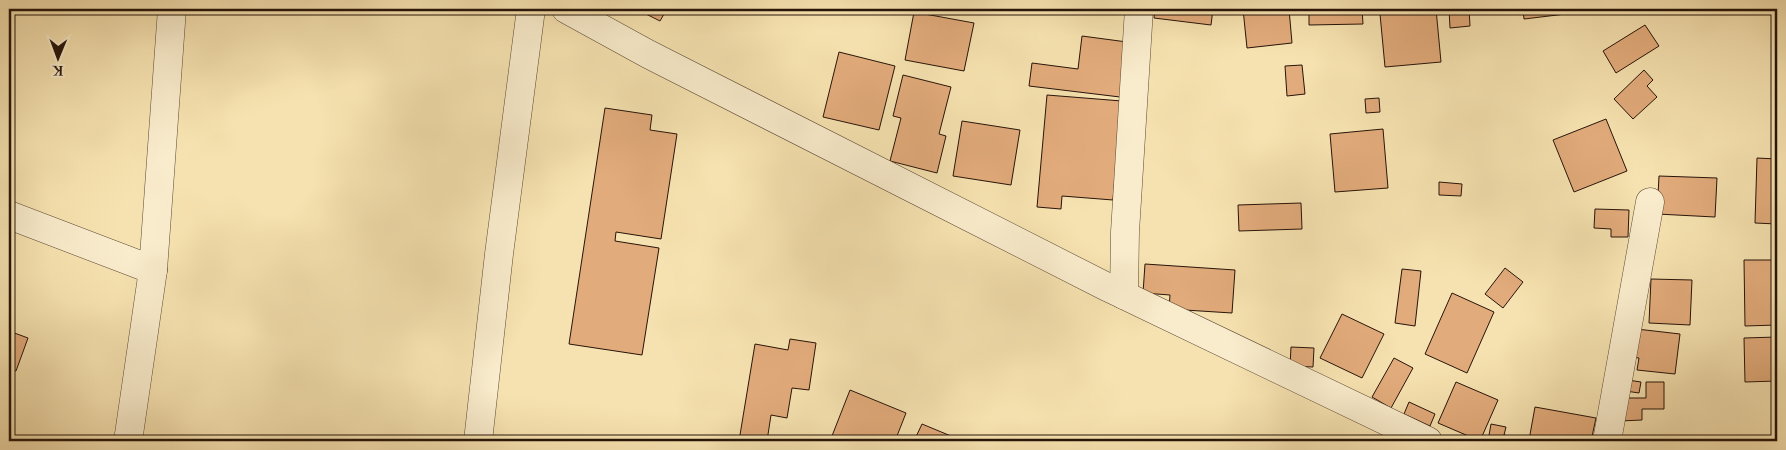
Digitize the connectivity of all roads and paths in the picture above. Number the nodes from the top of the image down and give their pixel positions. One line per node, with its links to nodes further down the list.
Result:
1 (172, 9): 7 (street)
2 (531, 9): 10 (street)
3 (566, 9): 8 (street)
4 (1139, 9): 8 (street)
5 (1650, 202): 12 (street)
6 (9, 215): 7 (street)
7 (153, 270): 9 (street)
8 (1124, 295): 11 (street)
9 (128, 441)
10 (478, 441)
11 (1428, 441)
12 (1607, 441)

